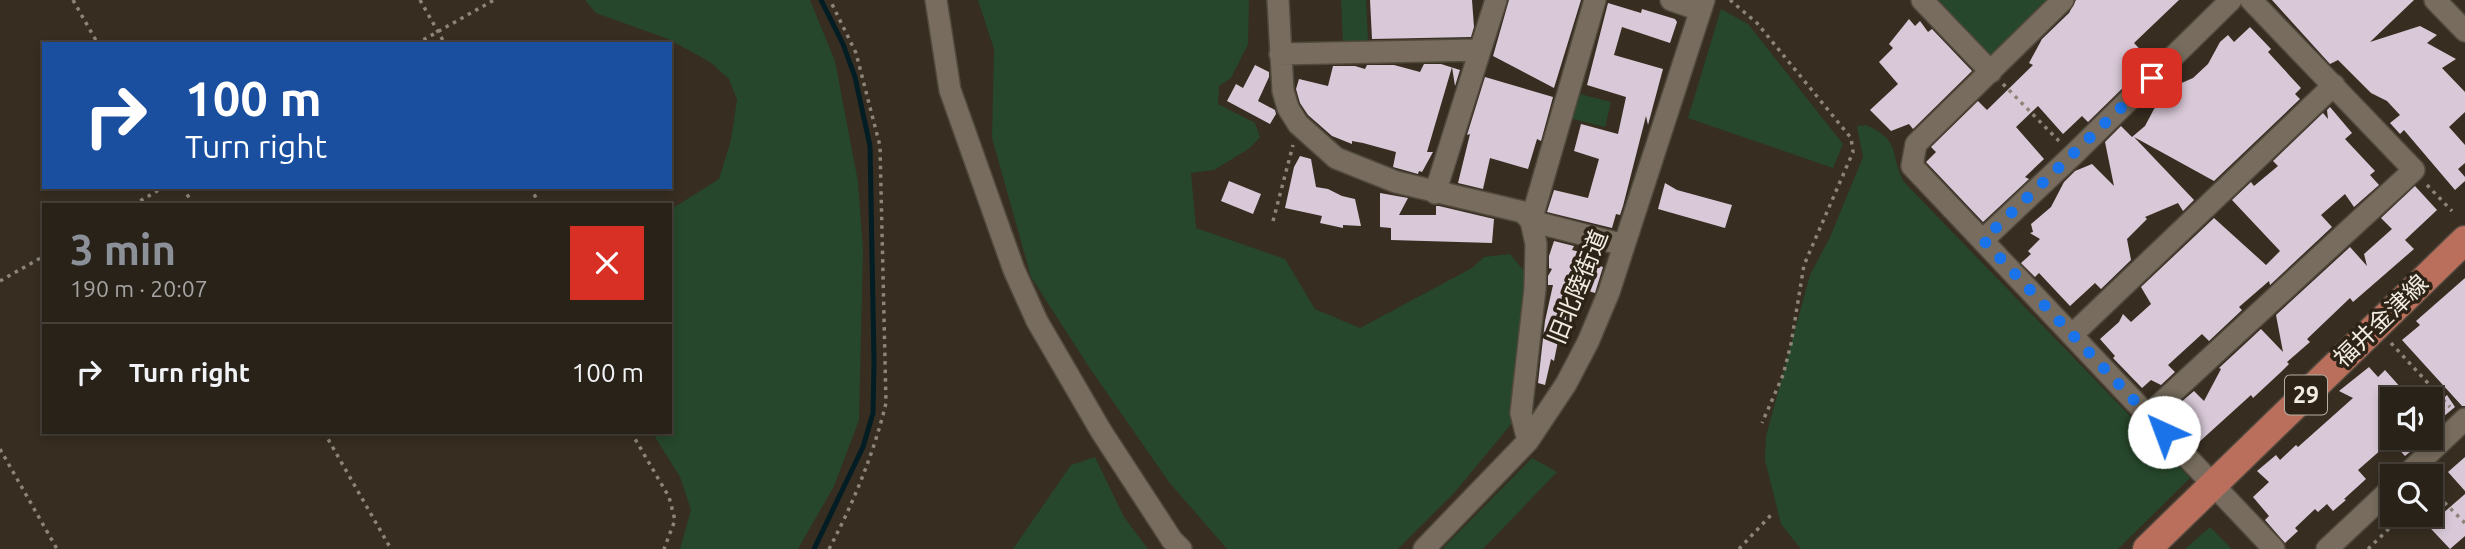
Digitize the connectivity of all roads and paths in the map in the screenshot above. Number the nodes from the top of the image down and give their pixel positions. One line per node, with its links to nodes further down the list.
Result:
1 (73, 0): 19 (path)
2 (420, 0): 17 (path)
3 (494, 0): 17 (path)
4 (830, 0): 59 (path)
5 (936, 0): 60 (street)
6 (1279, 0): 23 (street)
7 (1496, 0): 22 (street)
8 (1595, 0): 34 (street)
9 (1671, 0): 16 (street)
10 (1730, 0): 44 (path)
11 (1923, 0): 24 (street)
12 (2063, 0): 24 (street)
13 (2231, 0): 27 (street)
14 (2251, 0): 25 (street)
15 (2435, 0): 18 (street)
16 (1702, 5): 37 (street, 旧北陸街道)
17 (438, 31): 20 (path); 21 (path)
18 (2465, 31)
19 (97, 42)
20 (419, 42)
21 (444, 42)
22 (1478, 50): 23 (street); 30 (street)
23 (1280, 54): 26 (street)
24 (1991, 72): 27 (path); 35 (street)
25 (2334, 85): 28 (street); 41 (street)
26 (1298, 124): 30 (street); 33 (path)
27 (2073, 155): 35 (street)
28 (2414, 170): 32 (path); 42 (street)
29 (161, 189): 31 (path)
30 (1435, 193): 34 (street)
31 (136, 203)
32 (2452, 211)
33 (1273, 221)
34 (1531, 221): 37 (street); 47 (street)
35 (1983, 240): 41 (street)
36 (2465, 240): 40 (main road, 福井金津線 / 29)
37 (1624, 246): 47 (street, 旧北陸街道)
38 (42, 257): 39 (path)
39 (0, 281)
40 (2376, 326): 43 (path); 50 (main road, 福井金津線 / 29)
41 (2072, 335): 42 (street)
42 (2148, 415): 50 (street)
43 (2465, 421): 49 (street)
44 (1762, 423)
45 (325, 434): 57 (path)
46 (632, 434): 58 (path)
47 (1528, 441): 61 (street, 旧北陸街道)
48 (0, 449): 56 (path)
49 (2418, 464)
50 (2213, 485): 63 (main road, 福井金津線 / 29); 64 (street)
51 (2380, 499): 65 (street)
52 (2443, 501): 54 (path)
53 (1771, 515): 62 (path)
54 (2465, 523)
55 (2391, 527): 66 (path)
56 (57, 549)
57 (391, 549)
58 (664, 549)
59 (829, 549)
60 (1181, 549)
61 (1424, 549)
62 (1740, 549)
63 (2147, 549)
64 (2274, 549)
65 (2327, 549)
66 (2368, 549)

